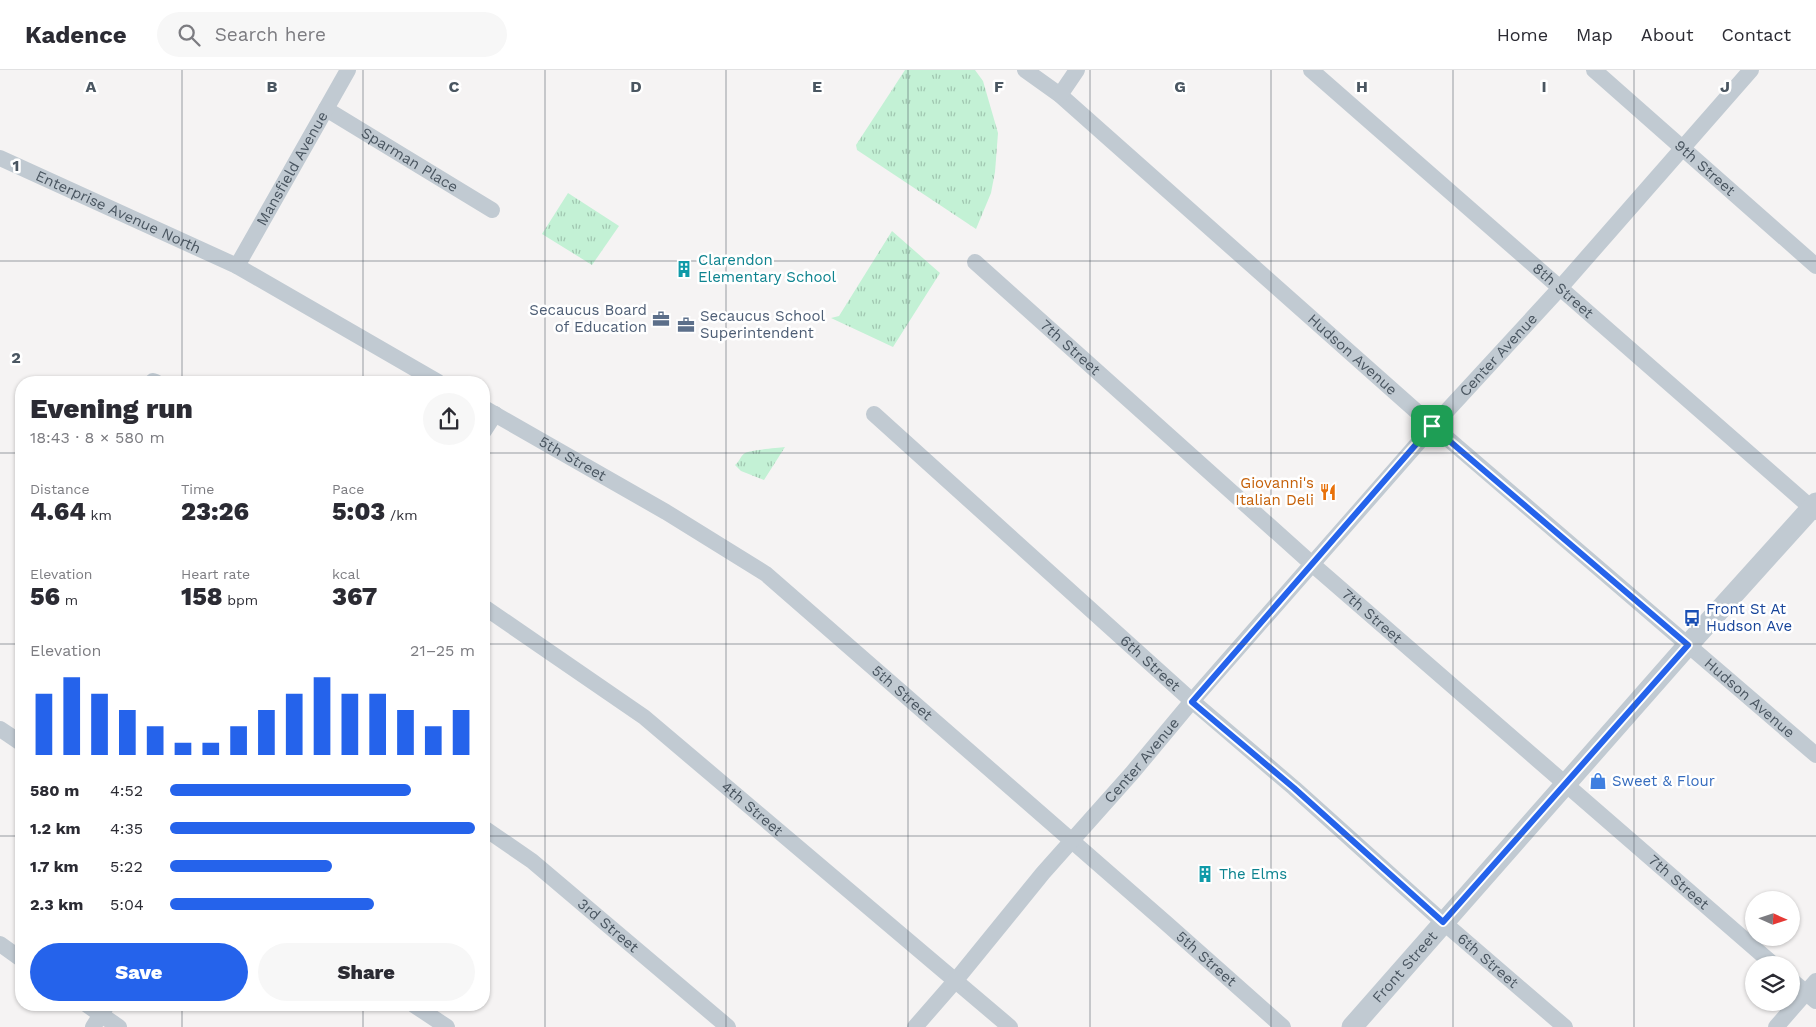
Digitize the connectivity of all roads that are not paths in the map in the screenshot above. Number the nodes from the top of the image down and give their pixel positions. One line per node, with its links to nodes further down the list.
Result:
1 (348, 70): 8 (street, Mansfield Avenue)
2 (1024, 70): 7 (street, Hudson Avenue)
3 (1077, 70): 7 (street)
4 (1311, 70): 15 (street, 8th Street)
5 (1594, 70): 9 (street, 9th Street)
6 (1751, 70): 9 (street, Center Avenue)
7 (1060, 95): 19 (street, Hudson Avenue)
8 (326, 109): 11 (street, Sparman Place); 13 (street, Mansfield Avenue)
9 (1682, 148): 14 (street, 9th Street); 15 (street, Center Avenue)
10 (0, 158): 13 (street, Enterprise Avenue North)
11 (492, 210)
12 (975, 262): 21 (street, 7th Street)
13 (237, 266): 16 (street)
14 (1816, 266)
15 (1560, 288): 19 (street, Center Avenue); 20 (street, 8th Street)
16 (428, 376)
17 (490, 411): 30 (street, 5th Street)
18 (874, 414): 24 (street, 6th Street)
19 (1432, 426): 21 (street, Center Avenue); 23 (street, Hudson Avenue)
20 (1815, 507): 23 (street, Front Street)
21 (1312, 564): 24 (street, Center Avenue); 28 (street, 7th Street)
22 (490, 611): 35 (street, 4th Street)
23 (1688, 645): 27 (street, Hudson Avenue); 28 (street, Front Street)
24 (1192, 702): 30 (street, Center Avenue); 31 (street, 6th Street)
25 (0, 729): 26 (street)
26 (15, 739)
27 (1816, 755)
28 (1565, 784): 31 (street, Front Street); 34 (street, 7th Street)
29 (490, 832): 42 (street, 3rd Street)
30 (1071, 841): 35 (street, Center Avenue); 45 (street, 5th Street)
31 (1443, 922): 46 (street, Front Street); 47 (street, 6th Street)
32 (0, 944): 33 (street)
33 (15, 955)
34 (1764, 956)
35 (956, 980): 43 (street, Center Avenue); 44 (street, 4th Street)
36 (1800, 984): 37 (street)
37 (1813, 991): 48 (street)
38 (423, 1011): 41 (street)
39 (100, 1016): 40 (street)
40 (118, 1027)
41 (446, 1027)
42 (728, 1027)
43 (915, 1027)
44 (1010, 1027)
45 (1283, 1027)
46 (1352, 1027)
47 (1565, 1027)
48 (1776, 1027)

